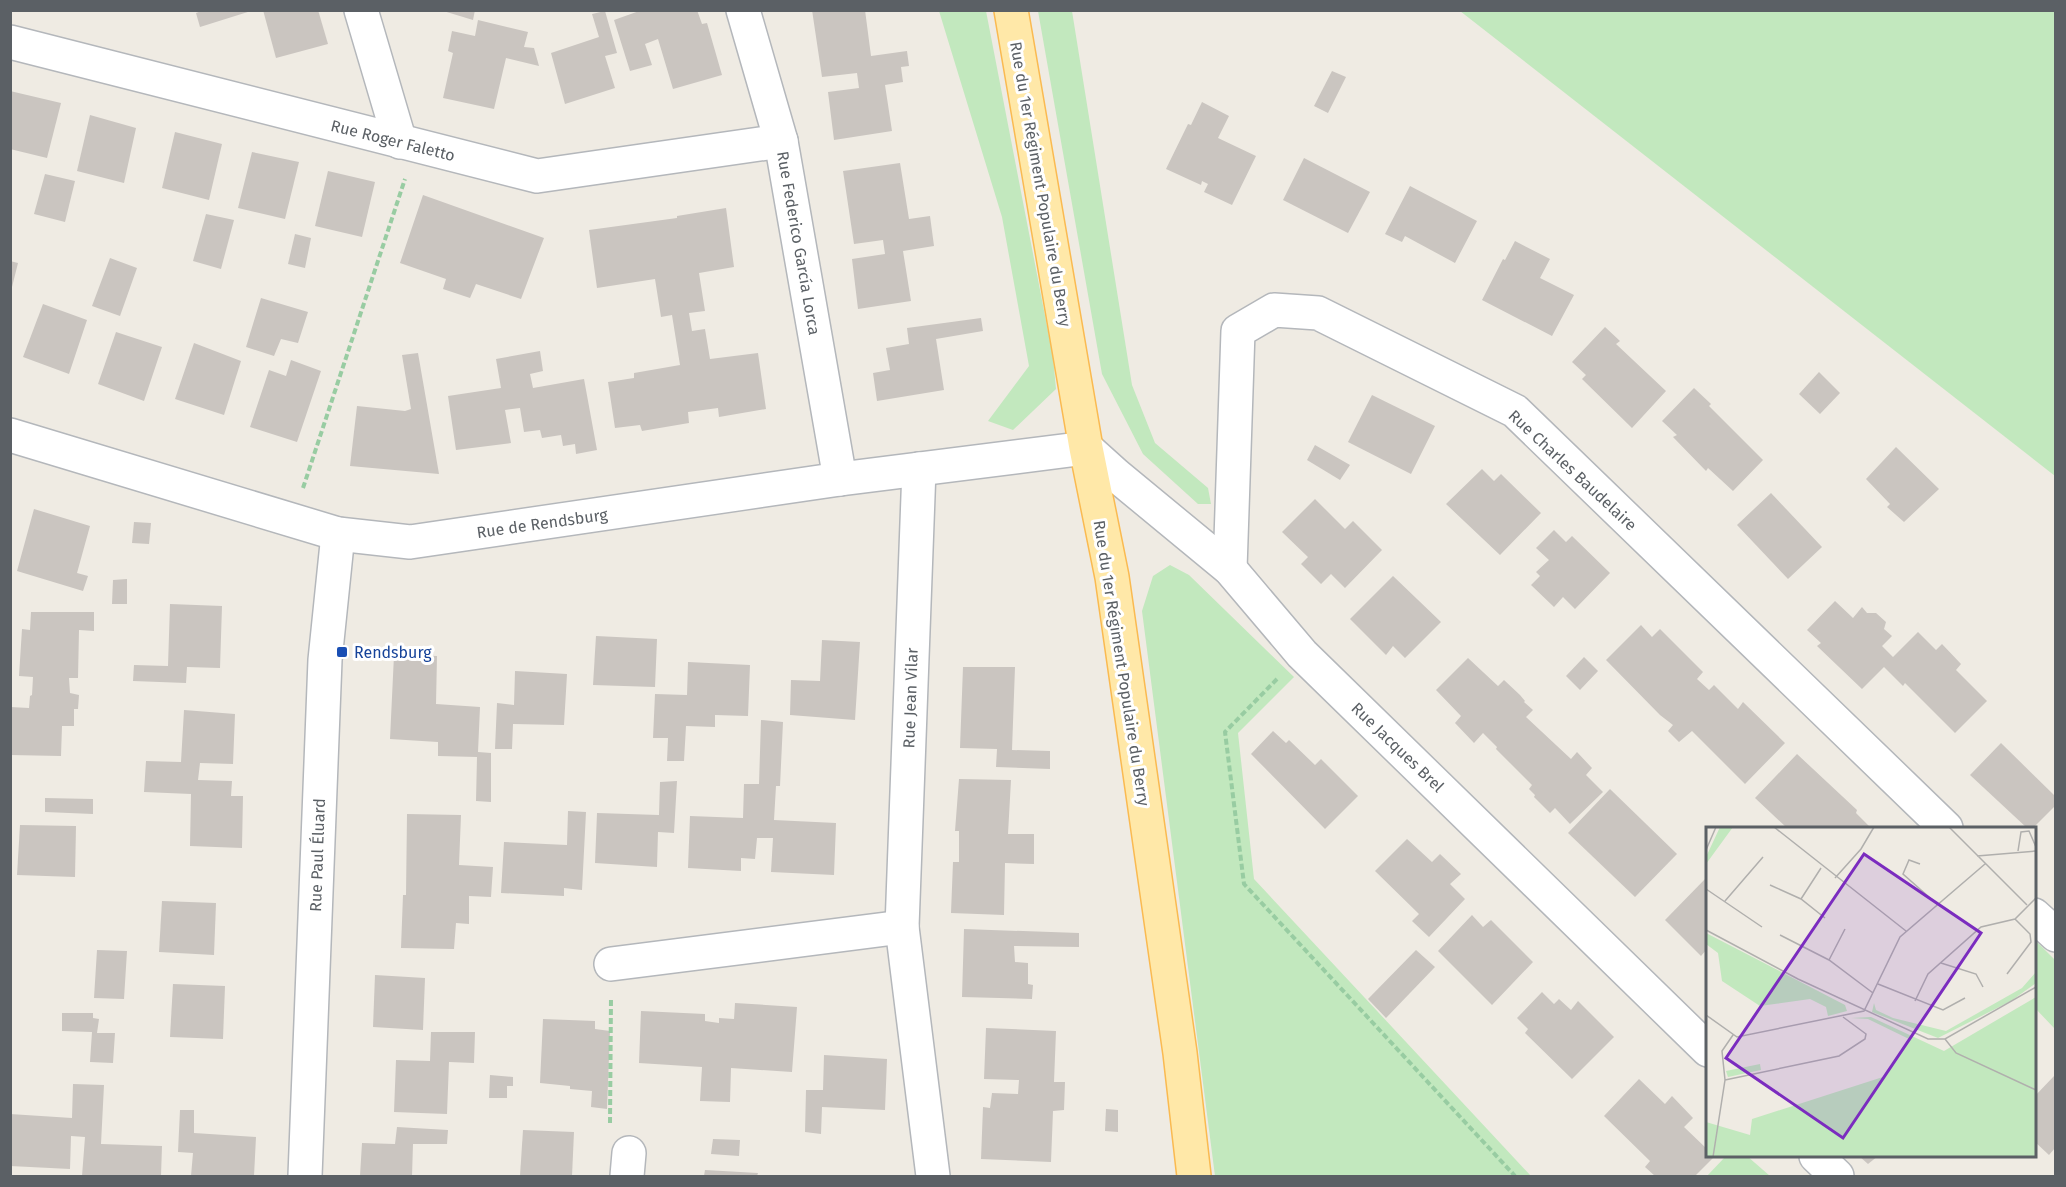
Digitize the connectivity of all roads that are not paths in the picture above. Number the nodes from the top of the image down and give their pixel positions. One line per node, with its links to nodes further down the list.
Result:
1 (361, 10): 6 (street)
2 (743, 10): 5 (street, Rue Federico García Lorca)
3 (1011, 10): 8 (main road, Rue du 1er Régiment Populaire du Berry)
4 (10, 42): 6 (street, Rue Roger Faletto)
5 (781, 141): 6 (street, Rue Roger Faletto); 10 (street, Rue Federico García Lorca)
6 (408, 144)
7 (10, 435): 11 (street, Rue de Rendsburg)
8 (1086, 448): 9 (street, Rue de Rendsburg); 12 (street, Rue Jacques Brel); 22 (main road, Rue du 1er Régiment Populaire du Berry)
9 (919, 469): 10 (street, Rue de Rendsburg); 15 (street, Rue Jean Vilar)
10 (840, 479): 11 (street, Rue de Rendsburg)
11 (338, 534): 20 (street, Rue Paul Éluard)
12 (1230, 569): 13 (street, Rue Charles Baudelaire); 18 (street, Rue Jacques Brel)
13 (1945, 827)
14 (2036, 917): 16 (street)
15 (902, 927): 17 (street); 21 (street, Rue Jean Vilar)
16 (2055, 935)
17 (611, 964)
18 (1706, 1049)
19 (1818, 1157): 23 (street)
20 (305, 1176)
21 (933, 1176)
22 (1194, 1176)
23 (1837, 1176)

